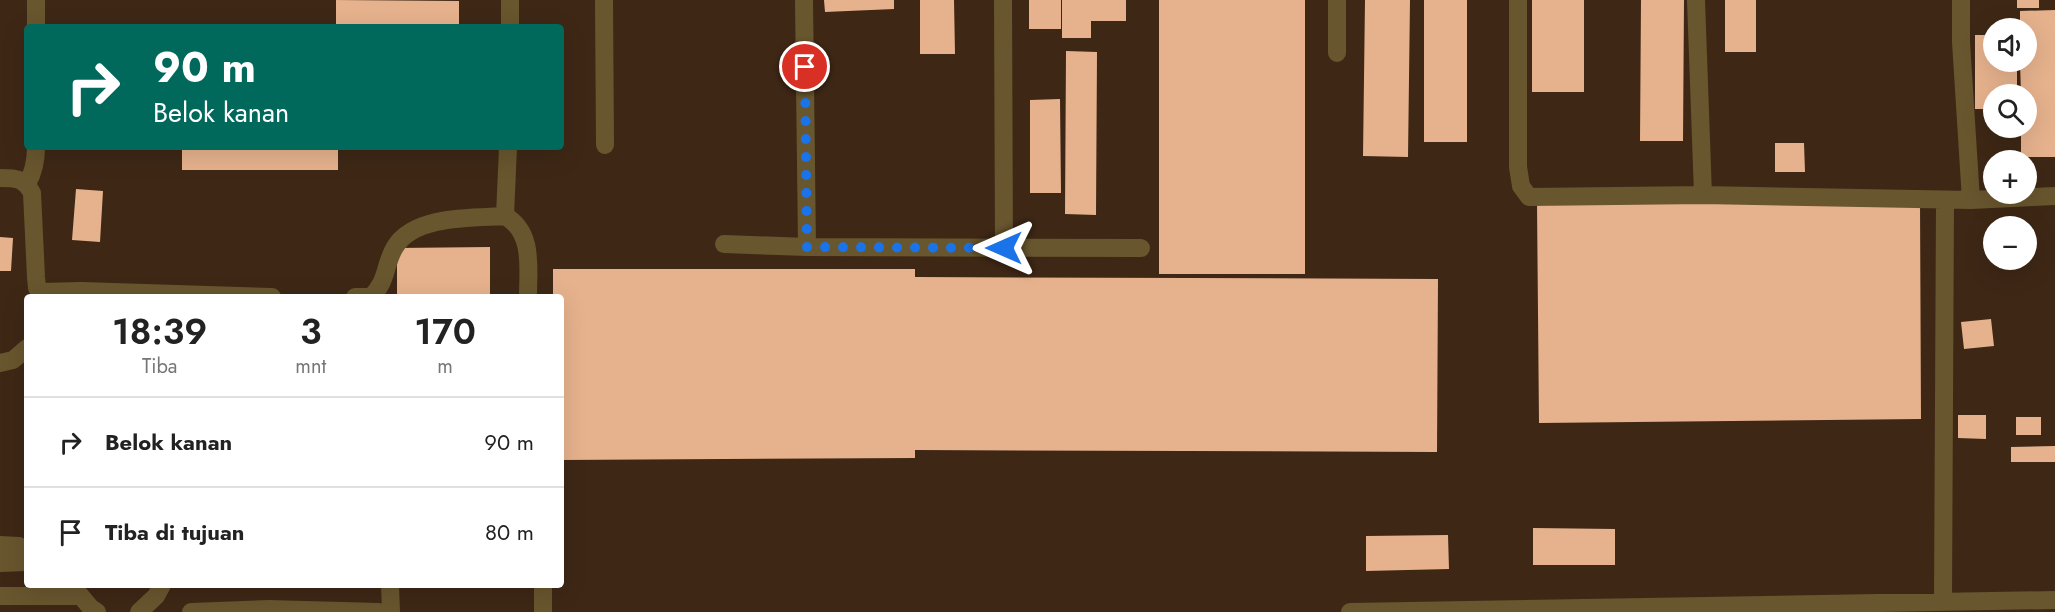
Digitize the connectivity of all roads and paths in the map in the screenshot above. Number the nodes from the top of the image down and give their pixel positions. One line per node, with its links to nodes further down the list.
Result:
1 (36, 0): 10 (lane)
2 (510, 0): 11 (lane)
3 (604, 0): 13 (lane)
4 (804, 0): 24 (lane)
5 (1004, 0): 25 (lane)
6 (1337, 0): 12 (lane)
7 (1518, 0): 18 (lane)
8 (1696, 0): 18 (lane)
9 (1961, 0): 21 (lane)
10 (36, 24)
11 (510, 24)
12 (1338, 53)
13 (605, 145)
14 (36, 150): 17 (lane)
15 (508, 150): 22 (lane)
16 (0, 178): 17 (lane)
17 (27, 183): 27 (lane)
18 (1703, 195): 20 (lane)
19 (2055, 196): 21 (lane)
20 (1945, 200): 21 (lane); 44 (lane)
21 (1971, 200)
22 (505, 216): 30 (lane); 31 (lane)
23 (724, 244): 24 (lane)
24 (807, 247): 25 (lane)
25 (1004, 248): 26 (lane)
26 (1142, 248)
27 (40, 294)
28 (50, 294): 29 (lane)
29 (145, 294)
30 (373, 294)
31 (528, 294)
32 (24, 351): 33 (lane)
33 (0, 363)
34 (0, 545): 35 (lane)
35 (24, 548)
36 (24, 562): 37 (lane)
37 (0, 563)
38 (160, 588): 47 (lane)
39 (390, 588): 50 (lane)
40 (543, 588): 51 (lane)
41 (76, 590): 42 (lane); 46 (lane)
42 (0, 596)
43 (2055, 600): 45 (lane)
44 (1943, 601): 45 (lane); 52 (lane)
45 (2007, 606)
46 (97, 612)
47 (139, 612)
48 (191, 612): 49 (lane)
49 (380, 612)
50 (391, 612)
51 (543, 612)
52 (1350, 612)

